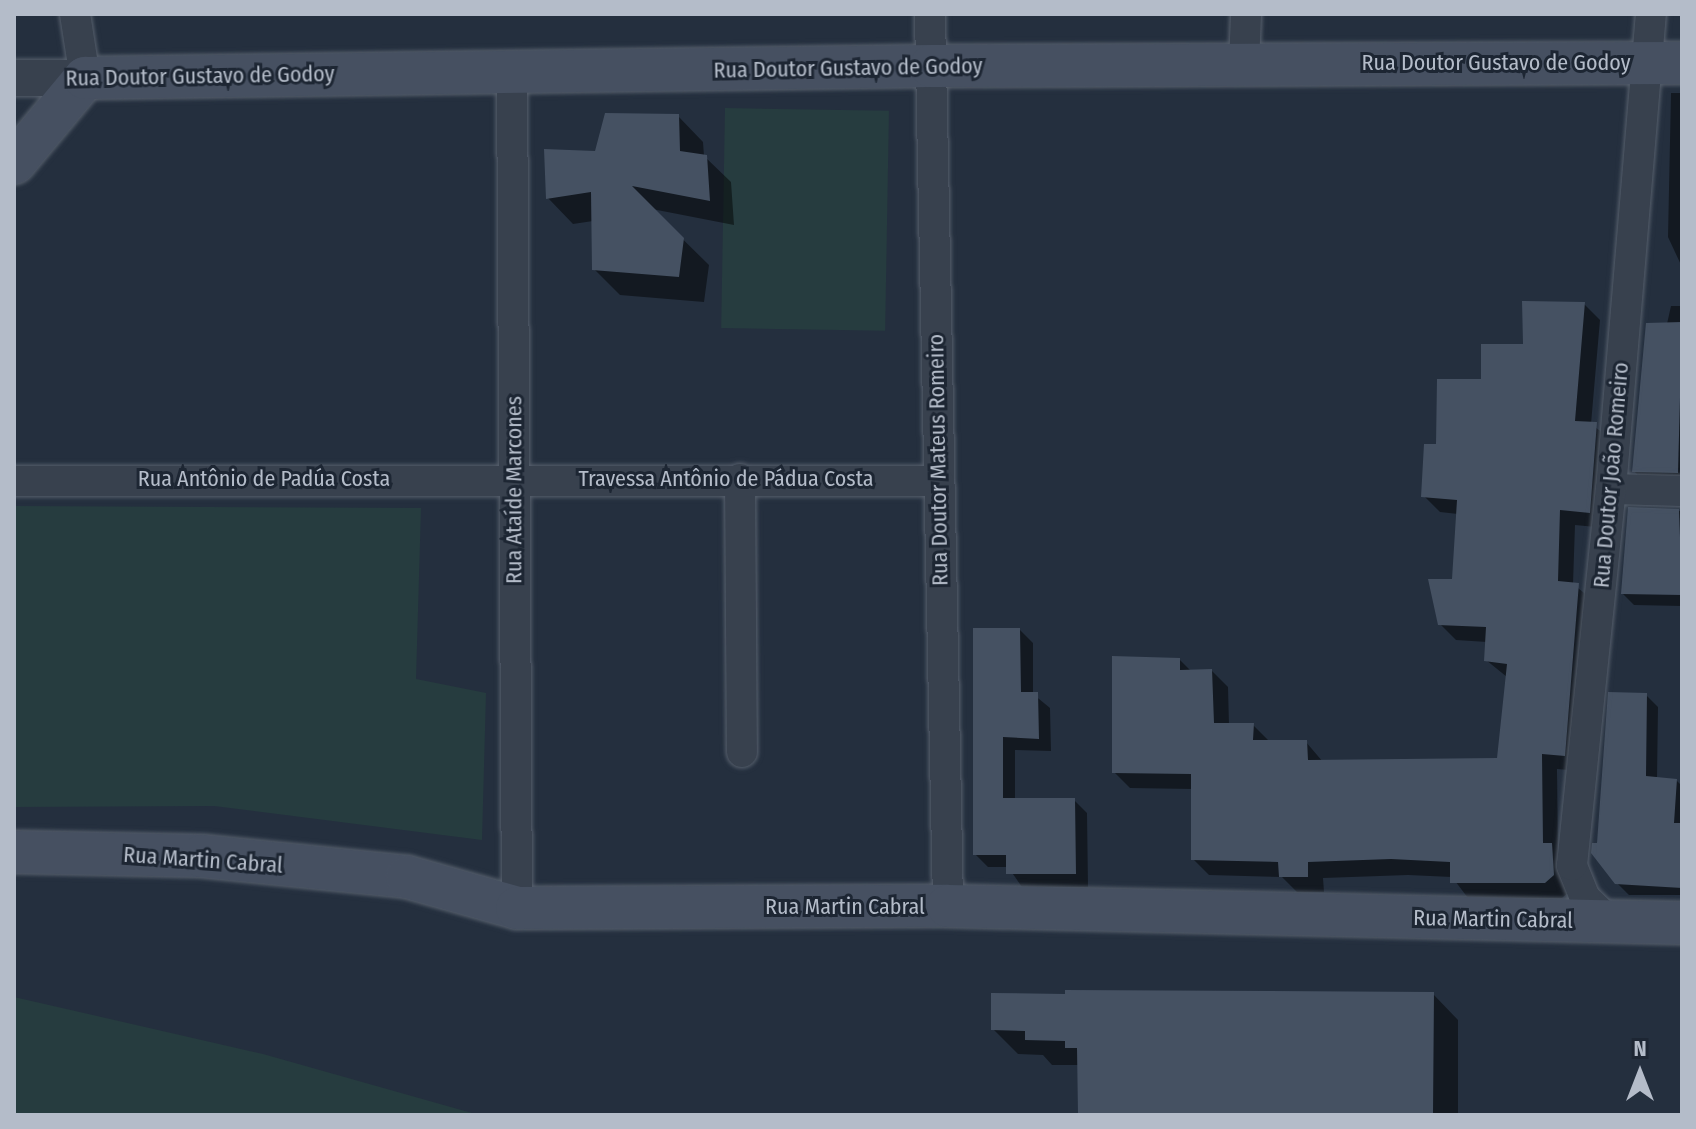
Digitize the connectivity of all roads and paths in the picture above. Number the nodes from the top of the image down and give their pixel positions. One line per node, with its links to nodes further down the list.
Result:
1 (75, 14): 10 (street)
2 (930, 14): 7 (street, Rua Doutor Mateus Romeiro)
3 (1246, 14): 6 (street)
4 (1651, 14): 5 (street, Rua Doutor João Romeiro)
5 (1664, 63): 6 (main road, Rua Doutor Gustavo de Godoy); 16 (street, Rua Doutor João Romeiro)
6 (1244, 64): 7 (main road, Rua Doutor Gustavo de Godoy)
7 (931, 66): 8 (main road, Rua Doutor Gustavo de Godoy); 15 (street, Rua Doutor Mateus Romeiro)
8 (512, 71): 10 (main road, Rua Doutor Gustavo de Godoy); 12 (street, Rua Ataíde Marcones)
9 (14, 78): 10 (street, Rua Doutor Gustavo de Godoy)
10 (85, 78): 11 (main road)
11 (14, 163)
12 (514, 477): 13 (street, Travessa Antônio de Pádua Costa); 14 (street, Rua Antônio de Padúa Costa); 21 (street, Rua Ataíde Marcones)
13 (740, 479): 15 (street, Travessa Antônio de Pádua Costa); 18 (street)
14 (14, 481)
15 (938, 481): 20 (street, Rua Doutor Mateus Romeiro)
16 (1611, 489): 17 (street); 22 (street, Rua Doutor João Romeiro)
17 (1682, 491)
18 (742, 752)
19 (14, 852): 21 (main road, Rua Martin Cabral)
20 (948, 906): 21 (main road, Rua Martin Cabral); 22 (main road, Rua Martin Cabral)
21 (517, 908)
22 (1610, 922): 23 (main road, Rua Martin Cabral)
23 (1682, 923)

